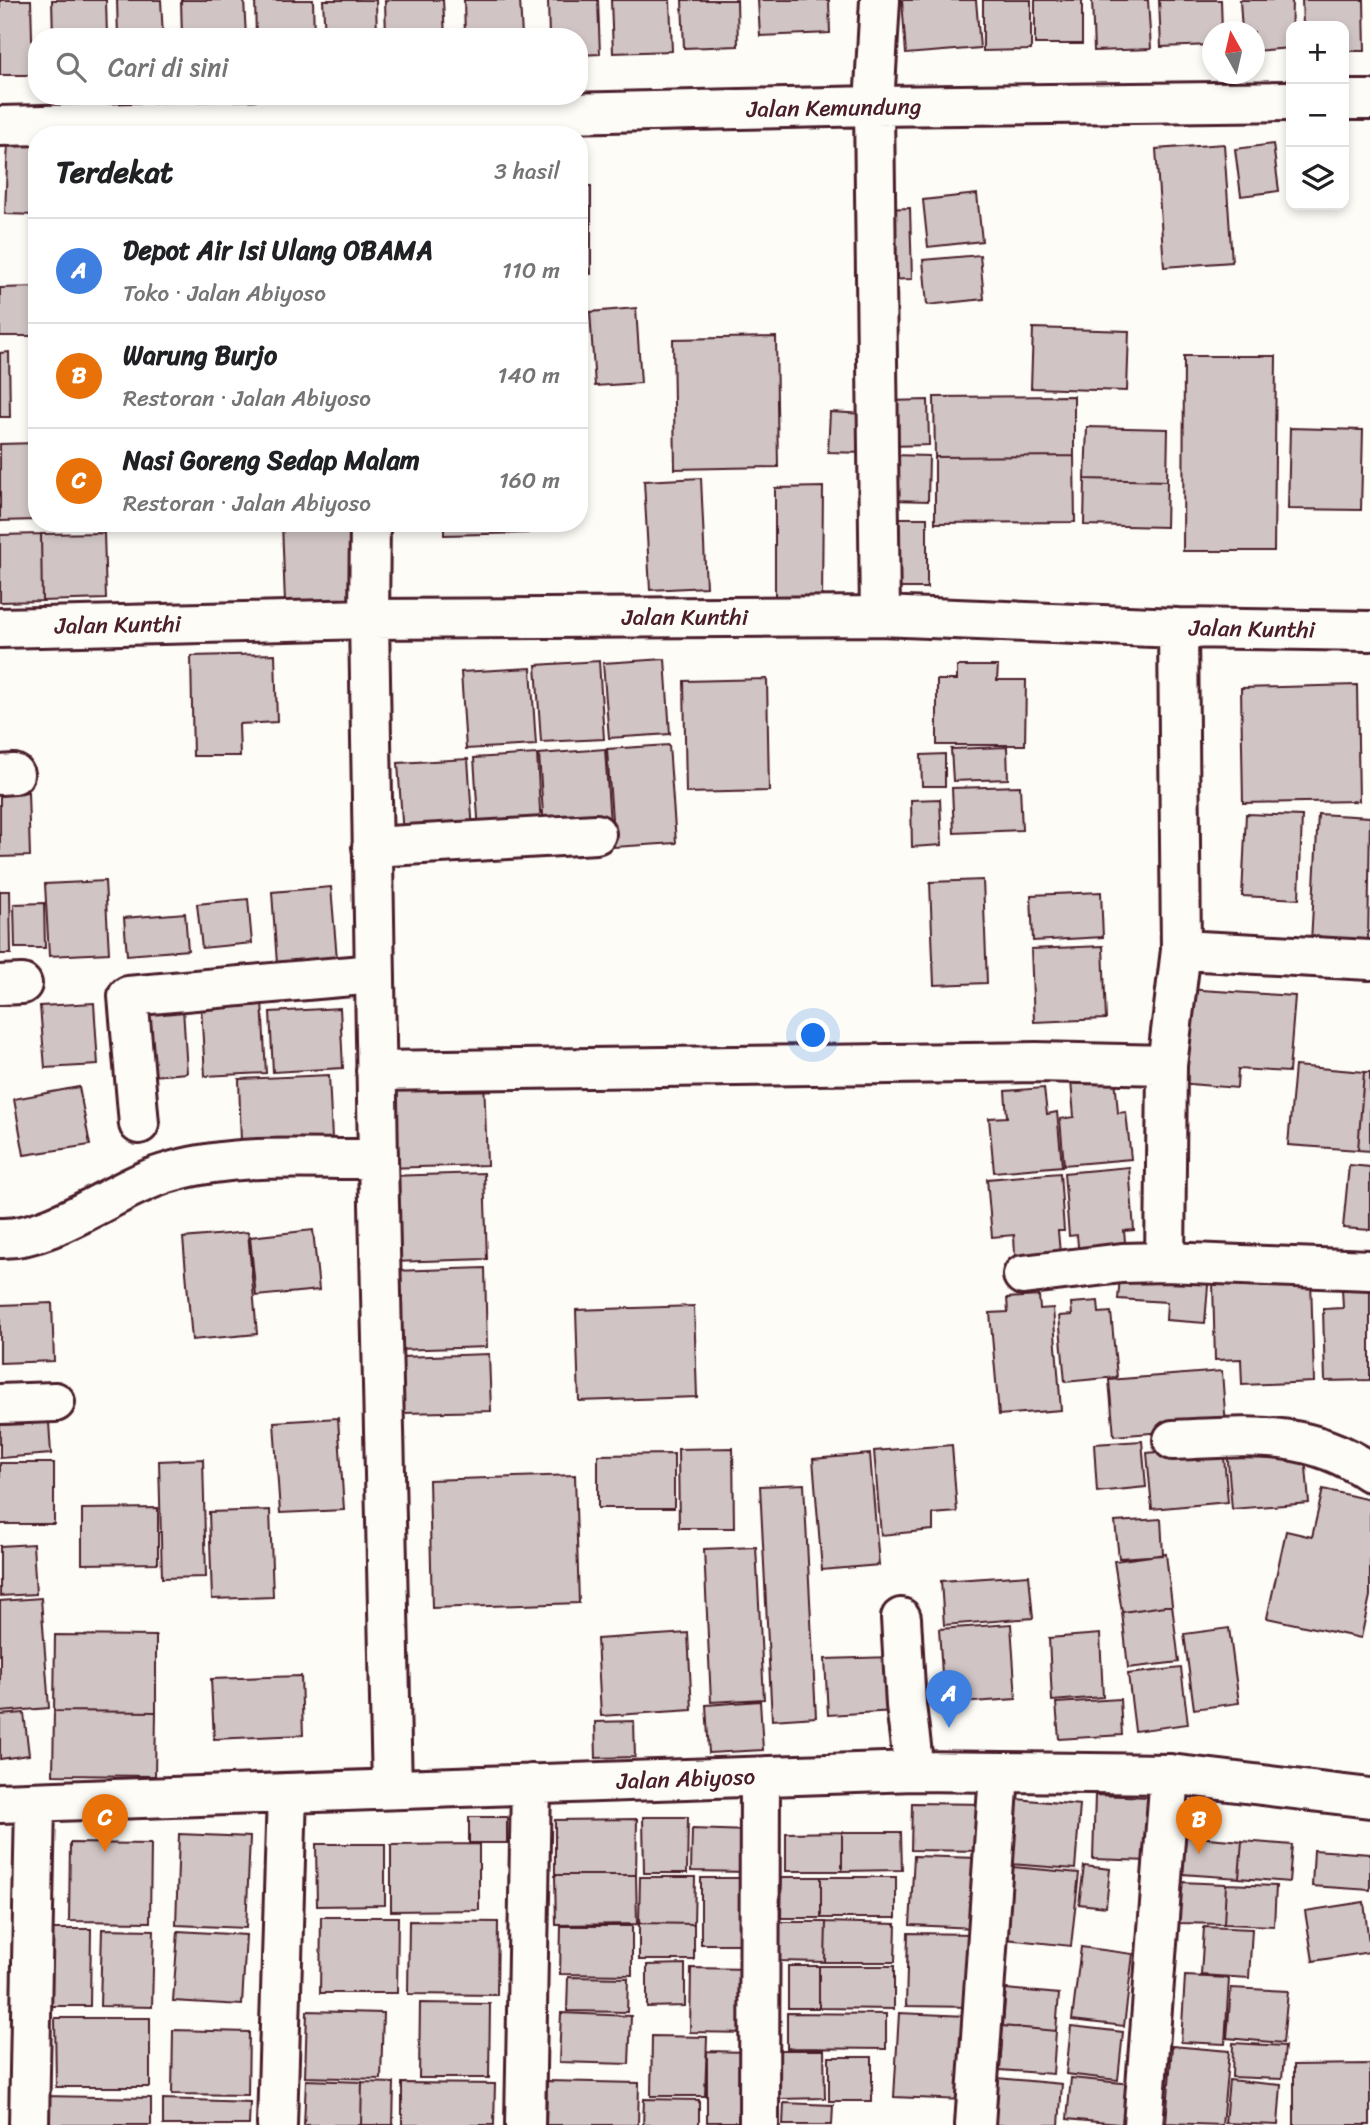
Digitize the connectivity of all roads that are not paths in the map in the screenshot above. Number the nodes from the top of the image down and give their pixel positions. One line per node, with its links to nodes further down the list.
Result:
1 (880, 0): 5 (street)
2 (1349, 100): 3 (street)
3 (1370, 100)
4 (1286, 101): 5 (street, Jalan Kemundung)
5 (874, 106): 7 (street, Jalan Kemundung); 9 (street)
6 (0, 126): 7 (street, Jalan Kemundung)
7 (377, 126)
8 (370, 532): 10 (street)
9 (880, 616): 10 (street, Jalan Kunthi); 12 (street, Jalan Kunthi)
10 (369, 619): 11 (street, Jalan Kunthi); 15 (street)
11 (0, 628)
12 (1178, 628): 13 (street, Jalan Kunthi); 16 (street)
13 (1370, 631)
14 (596, 834): 15 (street)
15 (372, 847): 18 (street)
16 (1181, 950): 17 (street); 19 (street)
17 (1370, 960)
18 (374, 974): 20 (street); 21 (street)
19 (1167, 1065): 20 (street); 24 (street)
20 (376, 1071): 22 (street)
21 (139, 1124)
22 (378, 1159): 23 (street); 37 (street)
23 (0, 1238)
24 (1165, 1262): 25 (street); 26 (street)
25 (1370, 1270)
26 (1023, 1275)
27 (55, 1402): 28 (street)
28 (0, 1404)
29 (1172, 1440): 30 (street)
30 (1370, 1472)
31 (901, 1618): 32 (street)
32 (915, 1771): 33 (street, Jalan Abiyoso); 35 (street, Jalan Abiyoso)
33 (999, 1773): 34 (street, Jalan Abiyoso); 45 (street)
34 (1170, 1774): 39 (street, Jalan Abiyoso); 46 (street)
35 (760, 1777): 36 (street, Jalan Abiyoso); 44 (street)
36 (531, 1784): 37 (street, Jalan Abiyoso); 43 (street)
37 (392, 1789): 38 (street, Jalan Abiyoso)
38 (287, 1793): 40 (street, Jalan Abiyoso); 42 (street)
39 (1370, 1798)
40 (18, 1802): 41 (street)
41 (29, 2125)
42 (277, 2125)
43 (525, 2125)
44 (759, 2125)
45 (975, 2125)
46 (1143, 2125)

